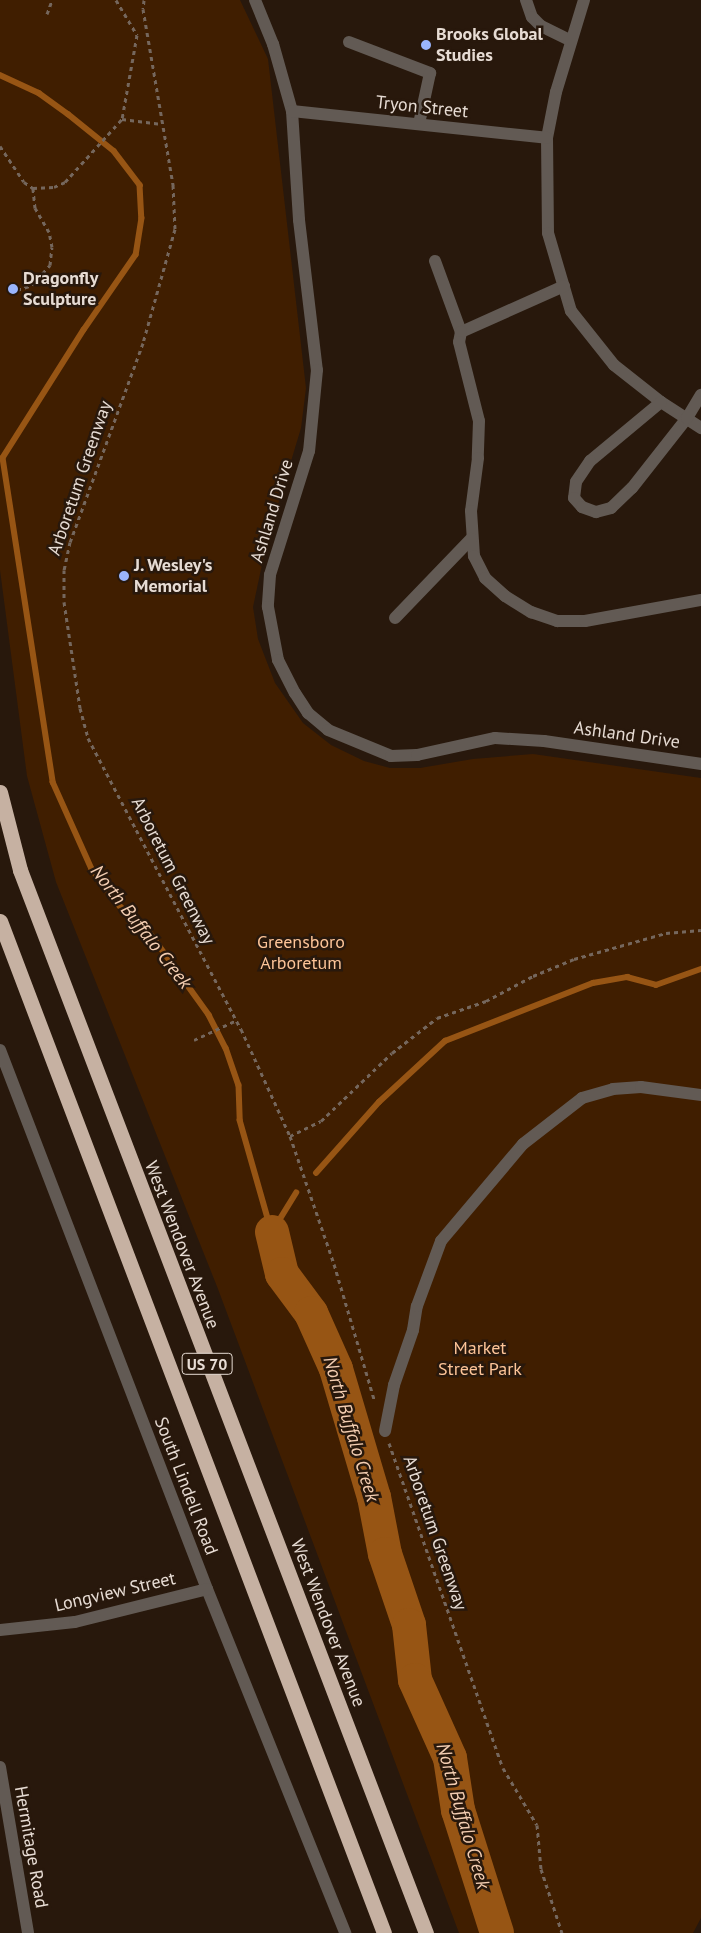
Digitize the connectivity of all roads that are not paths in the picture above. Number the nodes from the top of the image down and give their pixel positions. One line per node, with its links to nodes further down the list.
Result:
1 (255, 0): 6 (street, Ashland Drive)
2 (526, 0): 4 (street)
3 (584, 0): 4 (street)
4 (570, 40): 8 (street)
5 (349, 42): 7 (street)
6 (292, 111): 7 (street, Tryon Street); 19 (street, Ashland Drive)
7 (419, 124): 8 (street, Tryon Street)
8 (547, 138): 10 (street)
9 (435, 260): 11 (street)
10 (564, 286): 11 (street); 13 (street)
11 (461, 332): 16 (street)
12 (701, 395): 14 (street)
13 (661, 402): 14 (street); 14 (street)
14 (687, 418): 15 (street)
15 (701, 428)
16 (471, 539): 17 (street); 18 (street)
17 (701, 600)
18 (395, 618)
19 (701, 764)
20 (0, 792): 32 (highway, West Wendover Avenue / US 70)
21 (0, 921): 31 (highway, US 70)
22 (0, 1050): 23 (street, South Lindell Road)
23 (4, 1072): 26 (street, South Lindell Road)
24 (701, 1096): 25 (street)
25 (385, 1431)
26 (207, 1589): 27 (street, Longview Street); 30 (street, South Lindell Road)
27 (0, 1630)
28 (0, 1767): 29 (street, Hermitage Road)
29 (28, 1933)
30 (345, 1933)
31 (384, 1933)
32 (426, 1933)

